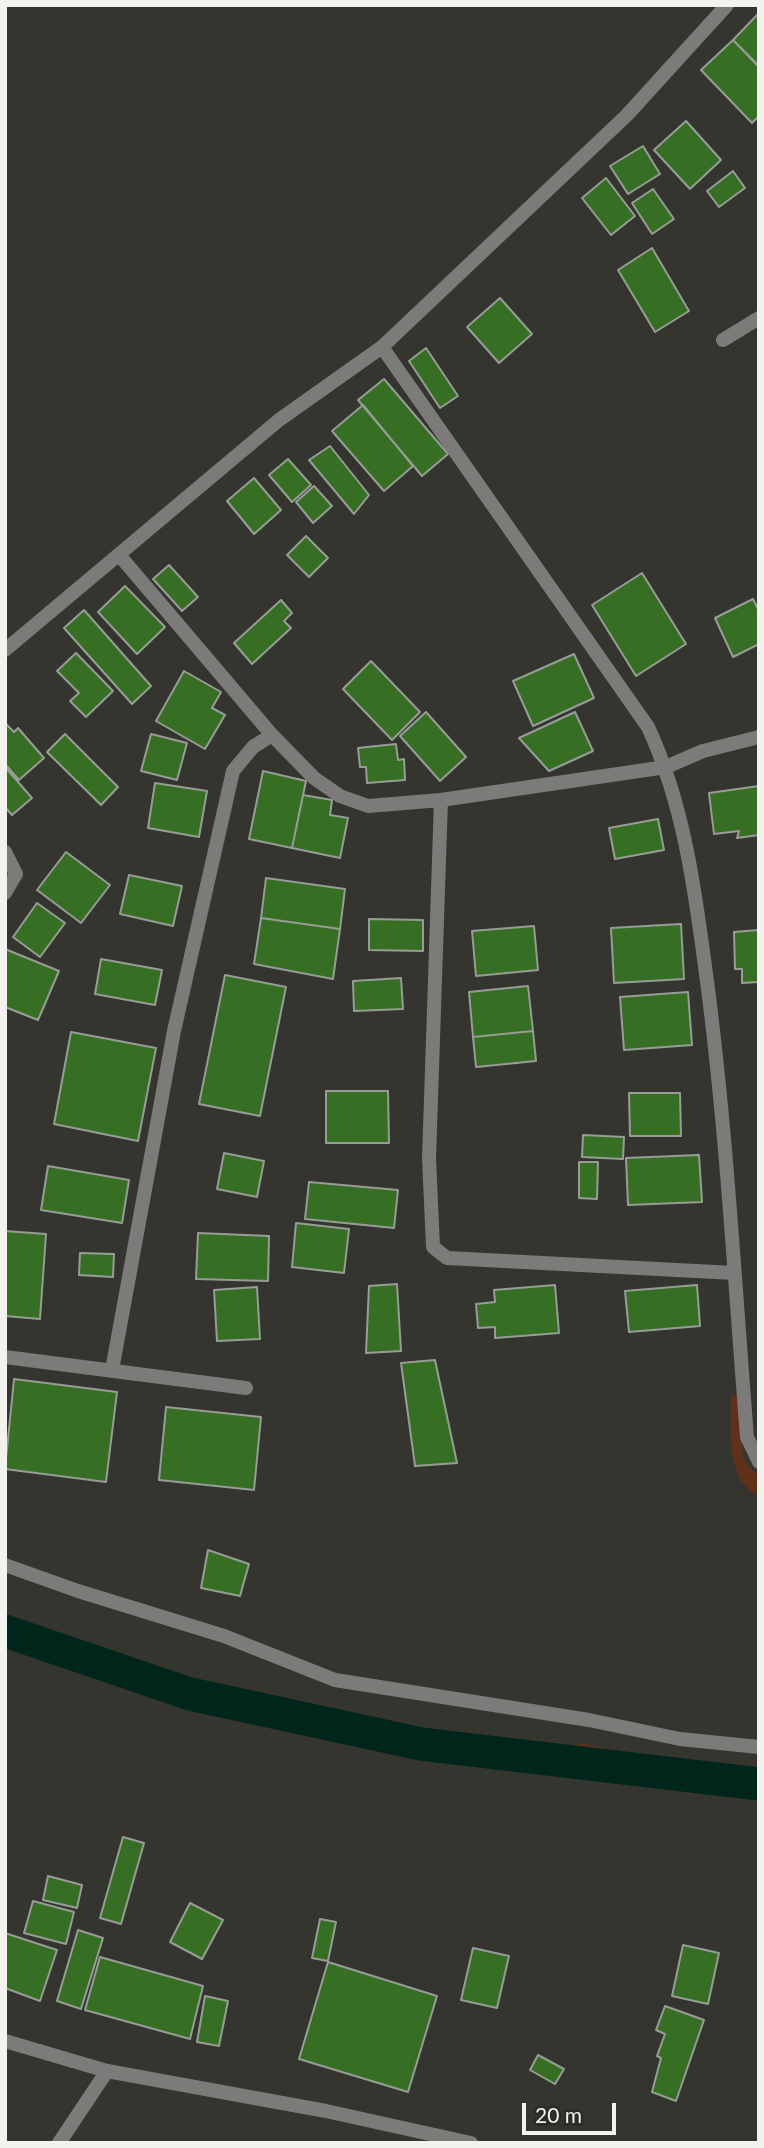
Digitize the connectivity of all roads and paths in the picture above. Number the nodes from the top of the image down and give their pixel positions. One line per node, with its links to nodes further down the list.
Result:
1 (727, 5): 4 (street)
2 (759, 318): 3 (street)
3 (723, 340)
4 (382, 347): 5 (street); 9 (street)
5 (120, 556): 6 (street); 7 (street)
6 (5, 650)
7 (272, 735): 10 (street); 15 (street)
8 (759, 737): 9 (street)
9 (666, 767): 10 (street); 13 (street)
10 (441, 800): 13 (street)
11 (5, 852): 12 (street)
12 (5, 893)
13 (734, 1273): 17 (street)
14 (5, 1357): 15 (street)
15 (112, 1370): 16 (street)
16 (246, 1388)
17 (759, 1462)
18 (5, 1565): 19 (street)
19 (759, 1747)
20 (5, 2041): 21 (street)
21 (107, 2071): 22 (street); 23 (street)
22 (59, 2143)
23 (471, 2143)

